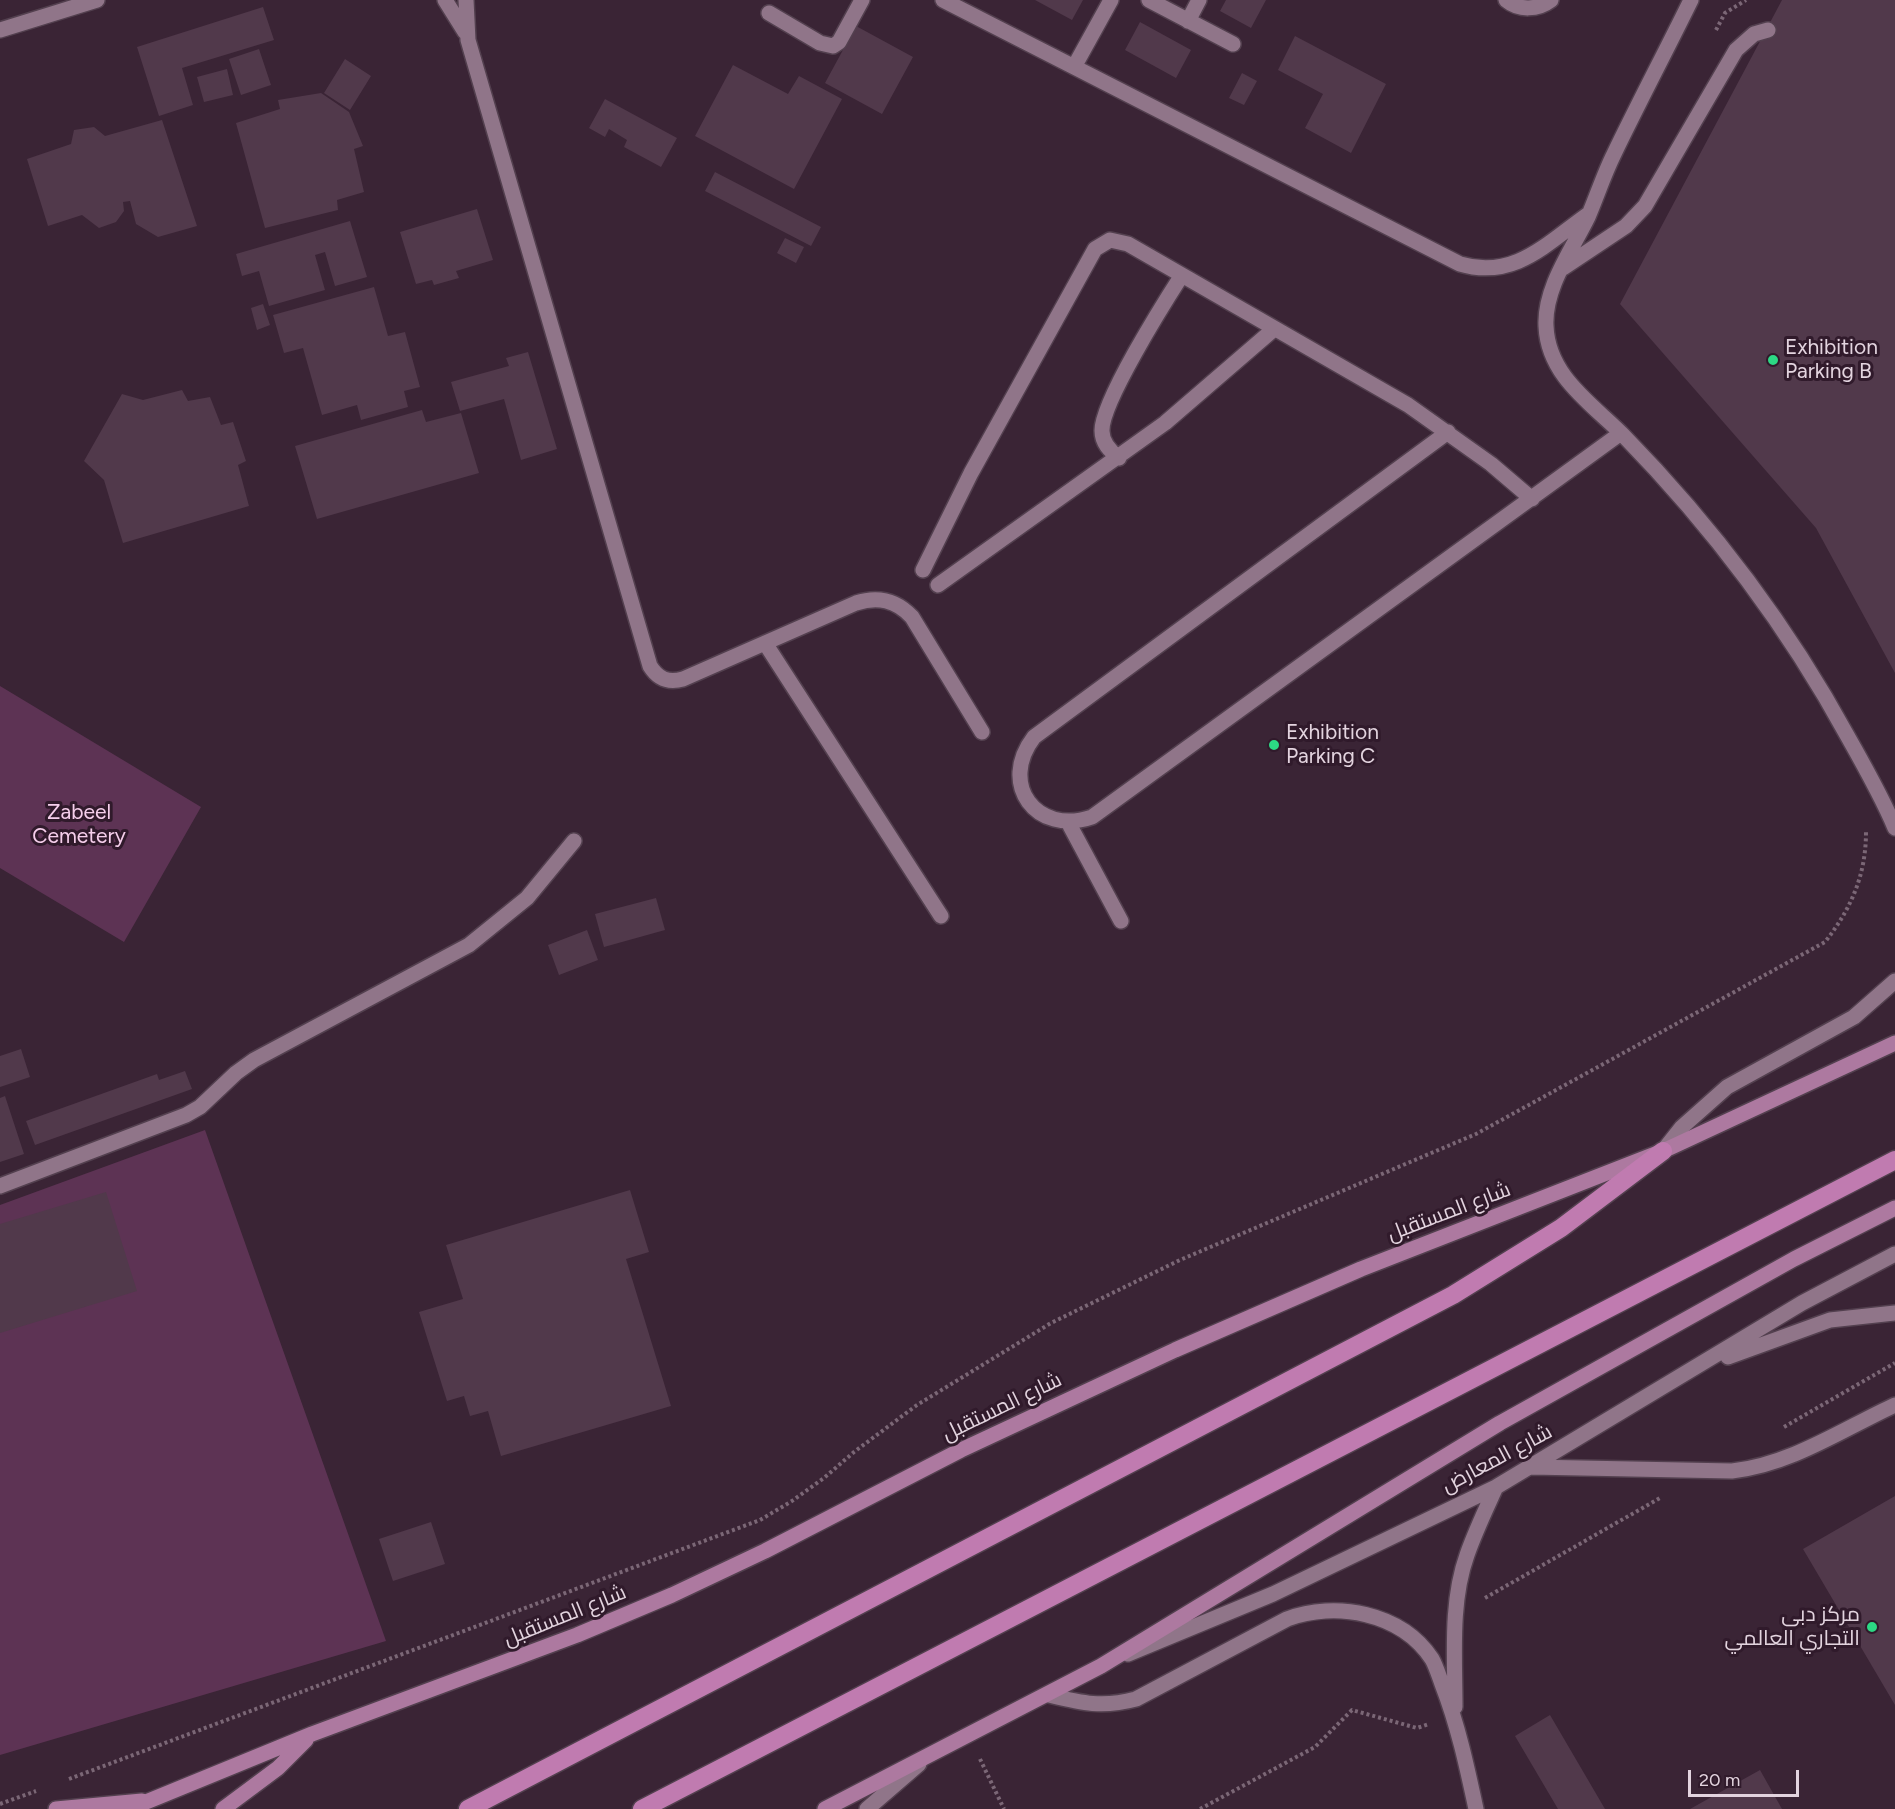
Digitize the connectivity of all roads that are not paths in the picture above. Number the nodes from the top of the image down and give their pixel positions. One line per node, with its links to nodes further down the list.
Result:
1 (100, 0): 14 (street)
2 (445, 0): 16 (street)
3 (466, 0): 16 (street)
4 (862, 0): 12 (street)
5 (943, 0): 18 (street)
6 (1111, 0): 18 (street)
7 (1149, 0): 13 (street)
8 (1200, 0): 13 (street)
9 (1506, 0): 10 (street)
10 (1551, 0)
11 (1688, 1): 19 (street)
12 (768, 13)
13 (1188, 21): 17 (street)
14 (0, 30)
15 (1768, 30): 20 (street)
16 (468, 40): 29 (street)
17 (1233, 44)
18 (1074, 67): 19 (street)
19 (1589, 214): 20 (street)
20 (1563, 268): 24 (street)
21 (1182, 275): 22 (street); 25 (street); 27 (street)
22 (1274, 329): 23 (street); 25 (street)
23 (1448, 432): 26 (street); 31 (street)
24 (1621, 433): 26 (street); 32 (street)
25 (1119, 458): 28 (street)
26 (1532, 499): 31 (street)
27 (923, 570)
28 (938, 585)
29 (765, 643): 30 (street); 34 (street)
30 (982, 732)
31 (1068, 822): 35 (street)
32 (1895, 828)
33 (574, 841): 40 (street)
34 (941, 916)
35 (1121, 921)
36 (1895, 981): 38 (street)
37 (1895, 1043): 38 (main road, شارع المستقبل)
38 (1663, 1151): 51 (main road, شارع المستقبل); 57 (highway)
39 (1895, 1160): 58 (highway)
40 (0, 1186)
41 (1895, 1208): 48 (main road)
42 (1895, 1254): 44 (street, شارع المعارض)
43 (1895, 1313): 44 (street)
44 (1689, 1372): 46 (street, شارع المعارض)
45 (1895, 1405): 46 (street)
46 (1531, 1467): 47 (street, شارع المعارض)
47 (1496, 1486): 48 (street, شارع المعارض); 50 (street)
48 (1101, 1666): 49 (main road)
49 (1049, 1695): 50 (street); 52 (main road)
50 (1455, 1716): 61 (street)
51 (312, 1734): 53 (main road, شارع المستقبل); 56 (main road)
52 (926, 1758): 59 (main road); 60 (street)
53 (148, 1801): 54 (main road); 55 (main road, شارع المستقبل)
54 (56, 1809)
55 (129, 1809)
56 (223, 1809)
57 (468, 1809)
58 (642, 1809)
59 (825, 1809)
60 (867, 1809)
61 (1476, 1809)

